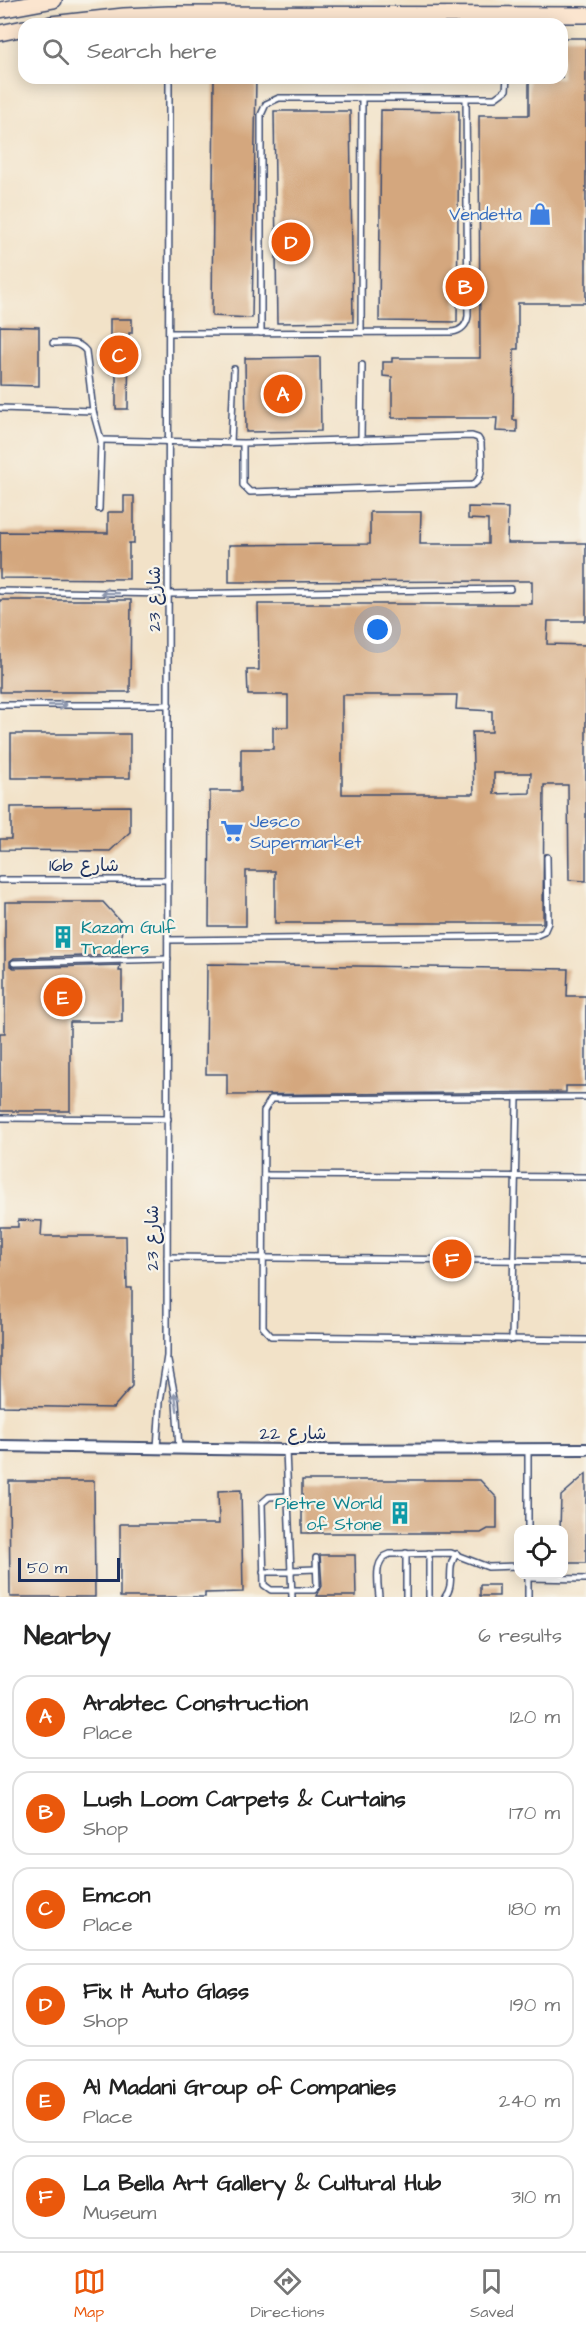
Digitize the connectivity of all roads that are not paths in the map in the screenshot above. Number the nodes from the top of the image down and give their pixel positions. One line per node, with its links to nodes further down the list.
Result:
1 (54, 0): 2 (main road)
2 (0, 10)
3 (586, 15): 8 (main road)
4 (124, 16): 5 (main road); 6 (lane); 7 (main road)
5 (106, 18)
6 (128, 18)
7 (209, 18)
8 (537, 18)
9 (18, 29): 10 (main road)
10 (0, 33)
11 (169, 84): 15 (lane, شارع 23)
12 (506, 84): 14 (lane)
13 (362, 98): 14 (lane); 16 (lane); 17 (lane)
14 (465, 98): 17 (lane)
15 (170, 333): 16 (lane); 25 (lane, شارع 23)
16 (261, 333): 17 (lane)
17 (361, 333)
18 (53, 343): 22 (lane)
19 (362, 365): 24 (lane)
20 (234, 369): 26 (lane)
21 (0, 408): 22 (lane)
22 (93, 411): 23 (lane)
23 (101, 440): 25 (lane); 28 (lane)
24 (361, 440): 27 (lane); 27 (lane)
25 (170, 441): 26 (lane); 31 (lane, شارع 23)
26 (231, 443): 27 (lane)
27 (243, 443)
28 (99, 509)
29 (510, 589): 31 (lane)
30 (0, 591): 31 (lane, one-way to 30)
31 (169, 594): 33 (lane, شارع 23)
32 (0, 705): 33 (lane, one-way to 33)
33 (169, 705): 36 (lane, شارع 23)
34 (547, 856): 37 (lane)
35 (0, 880): 36 (lane, 16b شارع)
36 (168, 880): 37 (lane, شارع 23)
37 (168, 940): 38 (lane, شارع 23)
38 (168, 959): 39 (lane); 43 (lane, شارع 23)
39 (14, 963)
40 (586, 1097): 41 (lane)
41 (517, 1098): 44 (lane); 45 (lane)
42 (0, 1118): 43 (lane)
43 (168, 1119): 47 (lane, شارع 23)
44 (264, 1175): 45 (lane); 48 (lane)
45 (514, 1177): 46 (lane); 49 (lane)
46 (586, 1177)
47 (167, 1257): 48 (lane); 53 (lane, شارع 23)
48 (263, 1258): 49 (lane); 51 (lane)
49 (514, 1261): 50 (lane); 51 (lane)
50 (586, 1261)
51 (512, 1340): 52 (lane)
52 (586, 1340)
53 (167, 1356): 55 (lane, شارع 23); 56 (lane, شارع 23, one-way to 53)
54 (0, 1446): 55 (street, شارع 22)
55 (157, 1448): 56 (street, شارع 22)
56 (179, 1449): 59 (street, شارع 22)
57 (528, 1449): 58 (street, شارع 22); 59 (street, شارع 22); 61 (lane)
58 (586, 1449)
59 (286, 1450): 60 (lane)
60 (288, 1496): 68 (lane); 69 (lane)
61 (528, 1525)
62 (406, 1553): 63 (lane); 74 (lane); 75 (lane)
63 (429, 1553): 64 (lane); 76 (lane)
64 (457, 1554): 66 (lane); 77 (lane)
65 (316, 1558): 67 (lane)
66 (514, 1566)
67 (316, 1569): 68 (lane); 73 (lane)
68 (291, 1571): 69 (lane); 73 (lane)
69 (263, 1572): 73 (lane)
70 (568, 1578): 72 (lane)
71 (528, 1579): 78 (lane)
72 (586, 1579)
73 (292, 1594)
74 (379, 1597)
75 (406, 1597)
76 (429, 1597)
77 (445, 1597)
78 (528, 1597)

